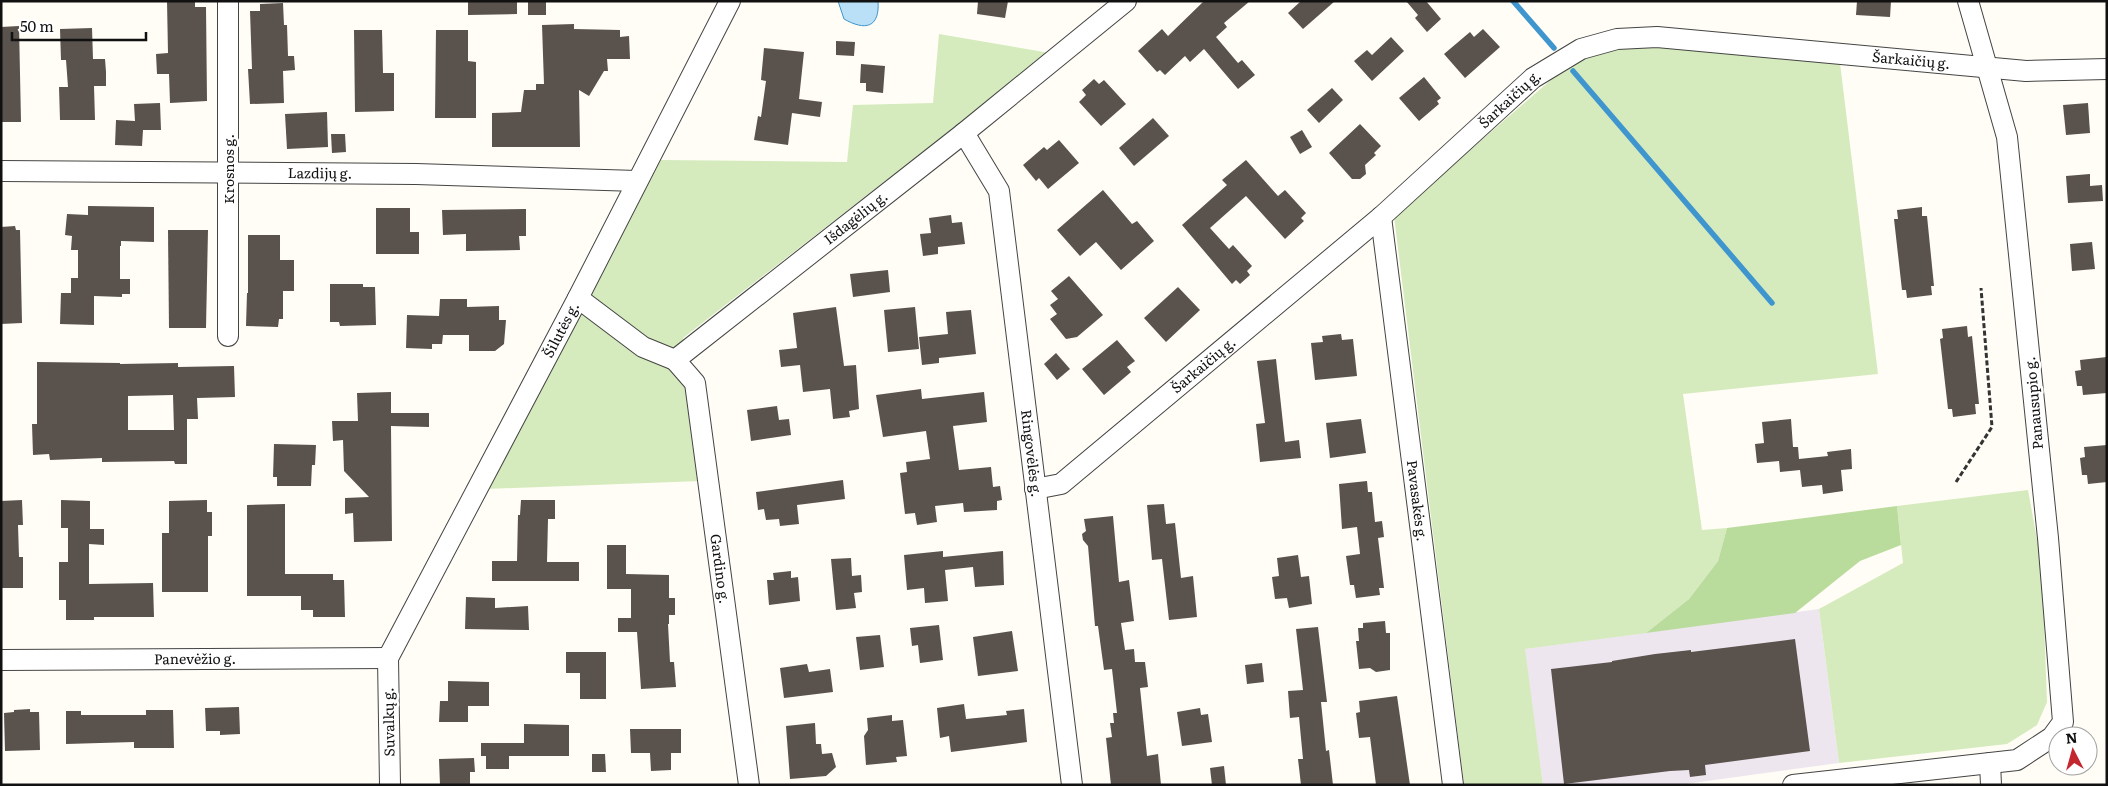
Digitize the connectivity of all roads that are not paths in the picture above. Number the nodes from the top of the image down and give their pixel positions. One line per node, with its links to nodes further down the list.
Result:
1 (228, 1): 9 (street, Krosnos g.)
2 (730, 1): 10 (street, Šilutės g.)
3 (1126, 1): 7 (street, Išdagėlių g.)
4 (1968, 1): 5 (street, Panausupio g.)
5 (1988, 67): 6 (street, Šarkaičių g.); 11 (street, Šarkaičių g.); 18 (street, Panausupio g.)
6 (2107, 70)
7 (964, 132): 14 (street, Išdagėlių g.); 15 (street, Ringovėlės g.)
8 (1, 171): 9 (street, Lazdijų g.)
9 (229, 172): 10 (street, Lazdijų g.); 13 (street, Krosnos g.)
10 (637, 181): 12 (street, Šilutės g.)
11 (1381, 217): 15 (street, Šarkaičių g.); 22 (street, Pavasakės g.)
12 (578, 298): 14 (street); 16 (street, Šilutės g.)
13 (228, 336)
14 (675, 360): 20 (street, Gardino g.)
15 (1035, 489): 21 (street, Ringovėlės g.)
16 (388, 658): 17 (street, Panevėžio g.); 19 (street, Suvalkų g.)
17 (1, 660)
18 (1990, 763): 23 (street, Panausupio g.); 24 (street)
19 (390, 785)
20 (749, 785)
21 (1072, 785)
22 (1453, 785)
23 (1793, 785)
24 (1991, 785)

